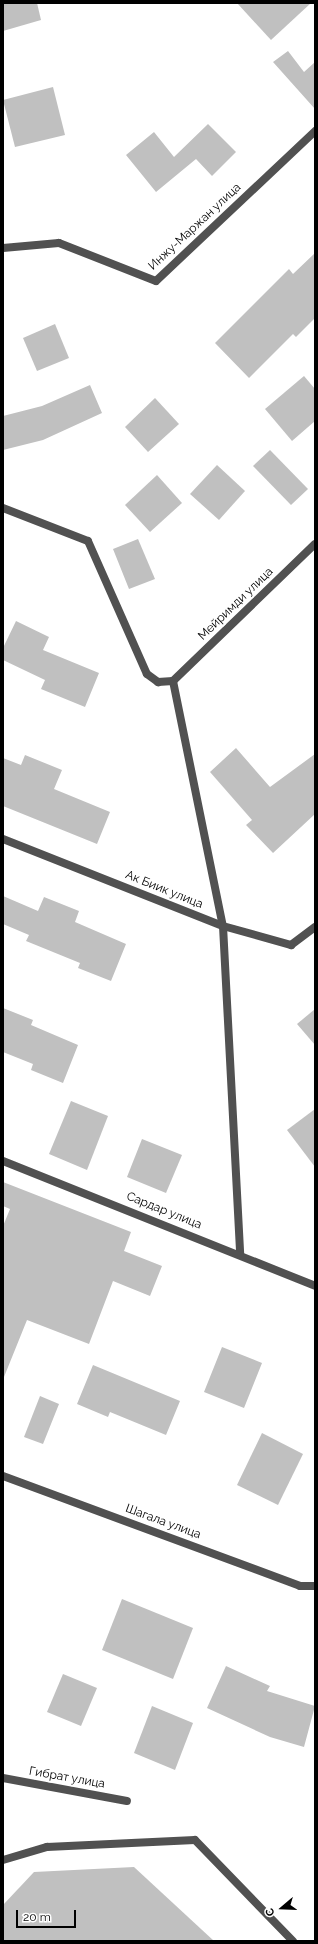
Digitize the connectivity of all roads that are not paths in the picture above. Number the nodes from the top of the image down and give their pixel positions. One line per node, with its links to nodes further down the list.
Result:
1 (315, 131): 2 (street, Инжу-Маржан улица)
2 (3, 248)
3 (3, 508): 5 (street)
4 (315, 544): 5 (street, Мейримди улица)
5 (173, 681): 7 (street)
6 (3, 839): 7 (street, Ак Биик улица)
7 (223, 926): 8 (street, Ак Биик улица); 10 (street)
8 (315, 927)
9 (3, 1161): 10 (street, Сардар улица)
10 (240, 1254): 11 (street, Сардар улица)
11 (315, 1286)
12 (3, 1476): 13 (street, Шагала улица)
13 (315, 1586)
14 (3, 1778): 15 (street, Гибрат улица)
15 (127, 1801)
16 (3, 1860): 17 (street)
17 (293, 1941)

